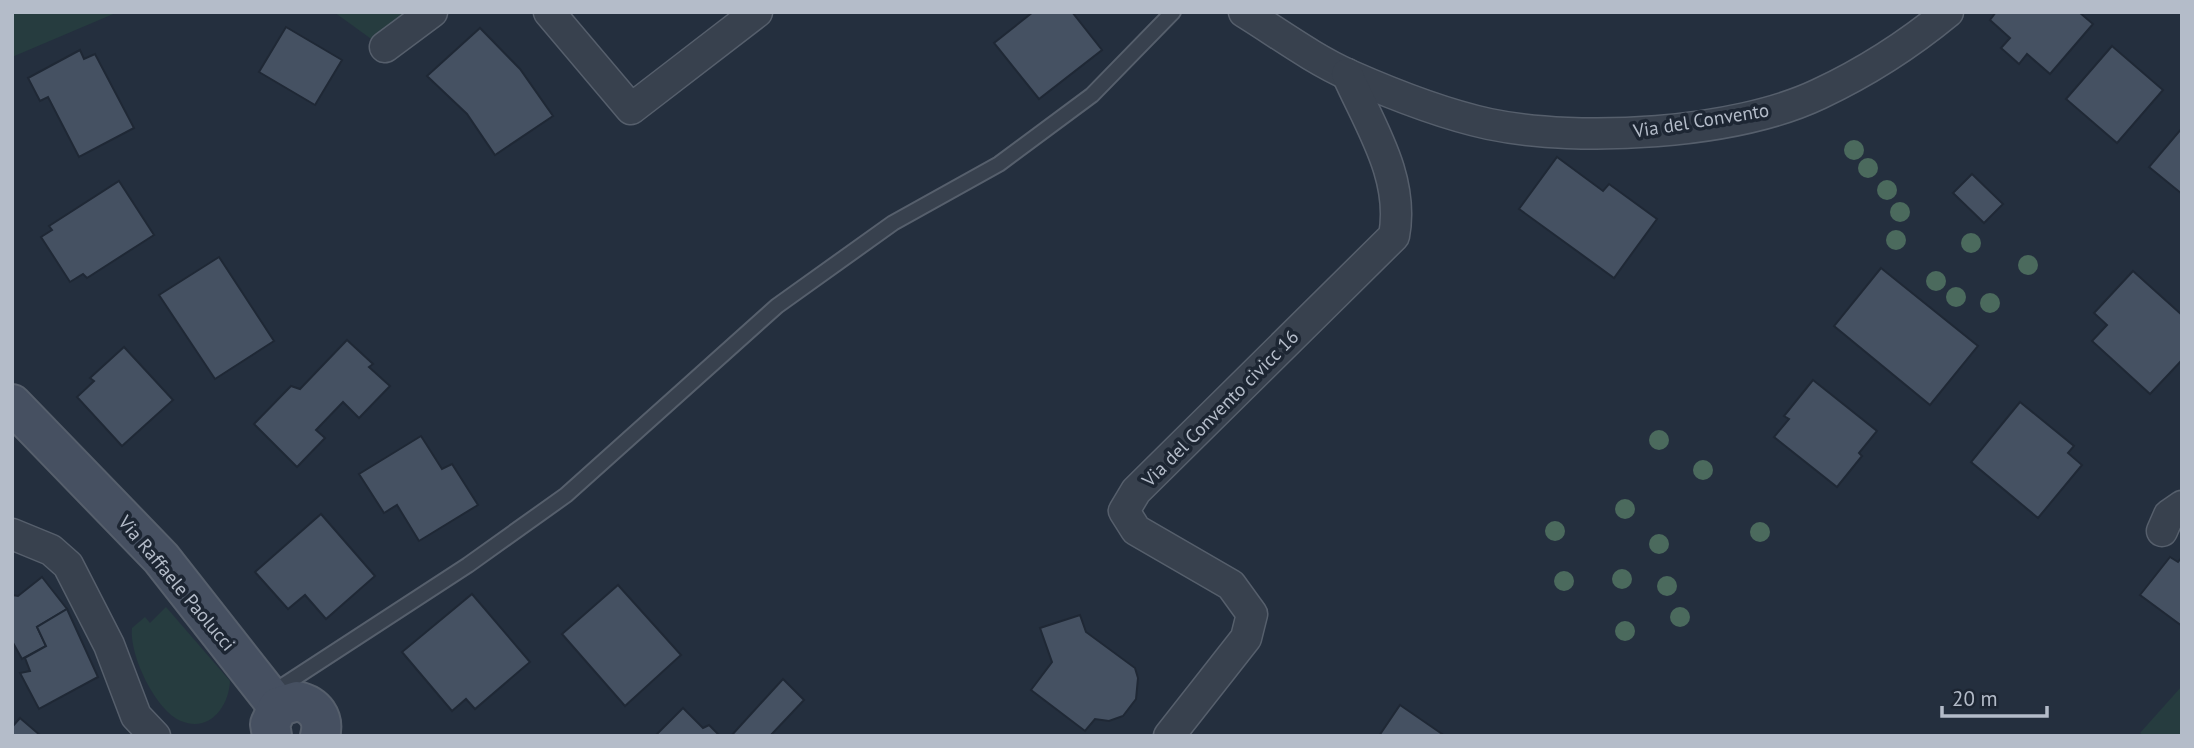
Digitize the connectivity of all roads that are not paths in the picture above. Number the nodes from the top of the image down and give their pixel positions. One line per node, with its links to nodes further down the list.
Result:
1 (432, 12): 7 (street)
2 (549, 12): 3 (street)
3 (757, 12)
4 (1173, 12): 13 (lane)
5 (1244, 12): 8 (street, Via del Convento)
6 (1948, 12): 8 (street, Via del Convento)
7 (385, 47)
8 (1347, 74): 16 (street, Via del Convento civicc 16)
9 (12, 404): 13 (main road, Via Raffaele Paolucci)
10 (2182, 506): 11 (street)
11 (2162, 531)
12 (12, 534): 15 (street)
13 (270, 721): 14 (main road)
14 (325, 732)
15 (155, 736)
16 (1169, 736)

